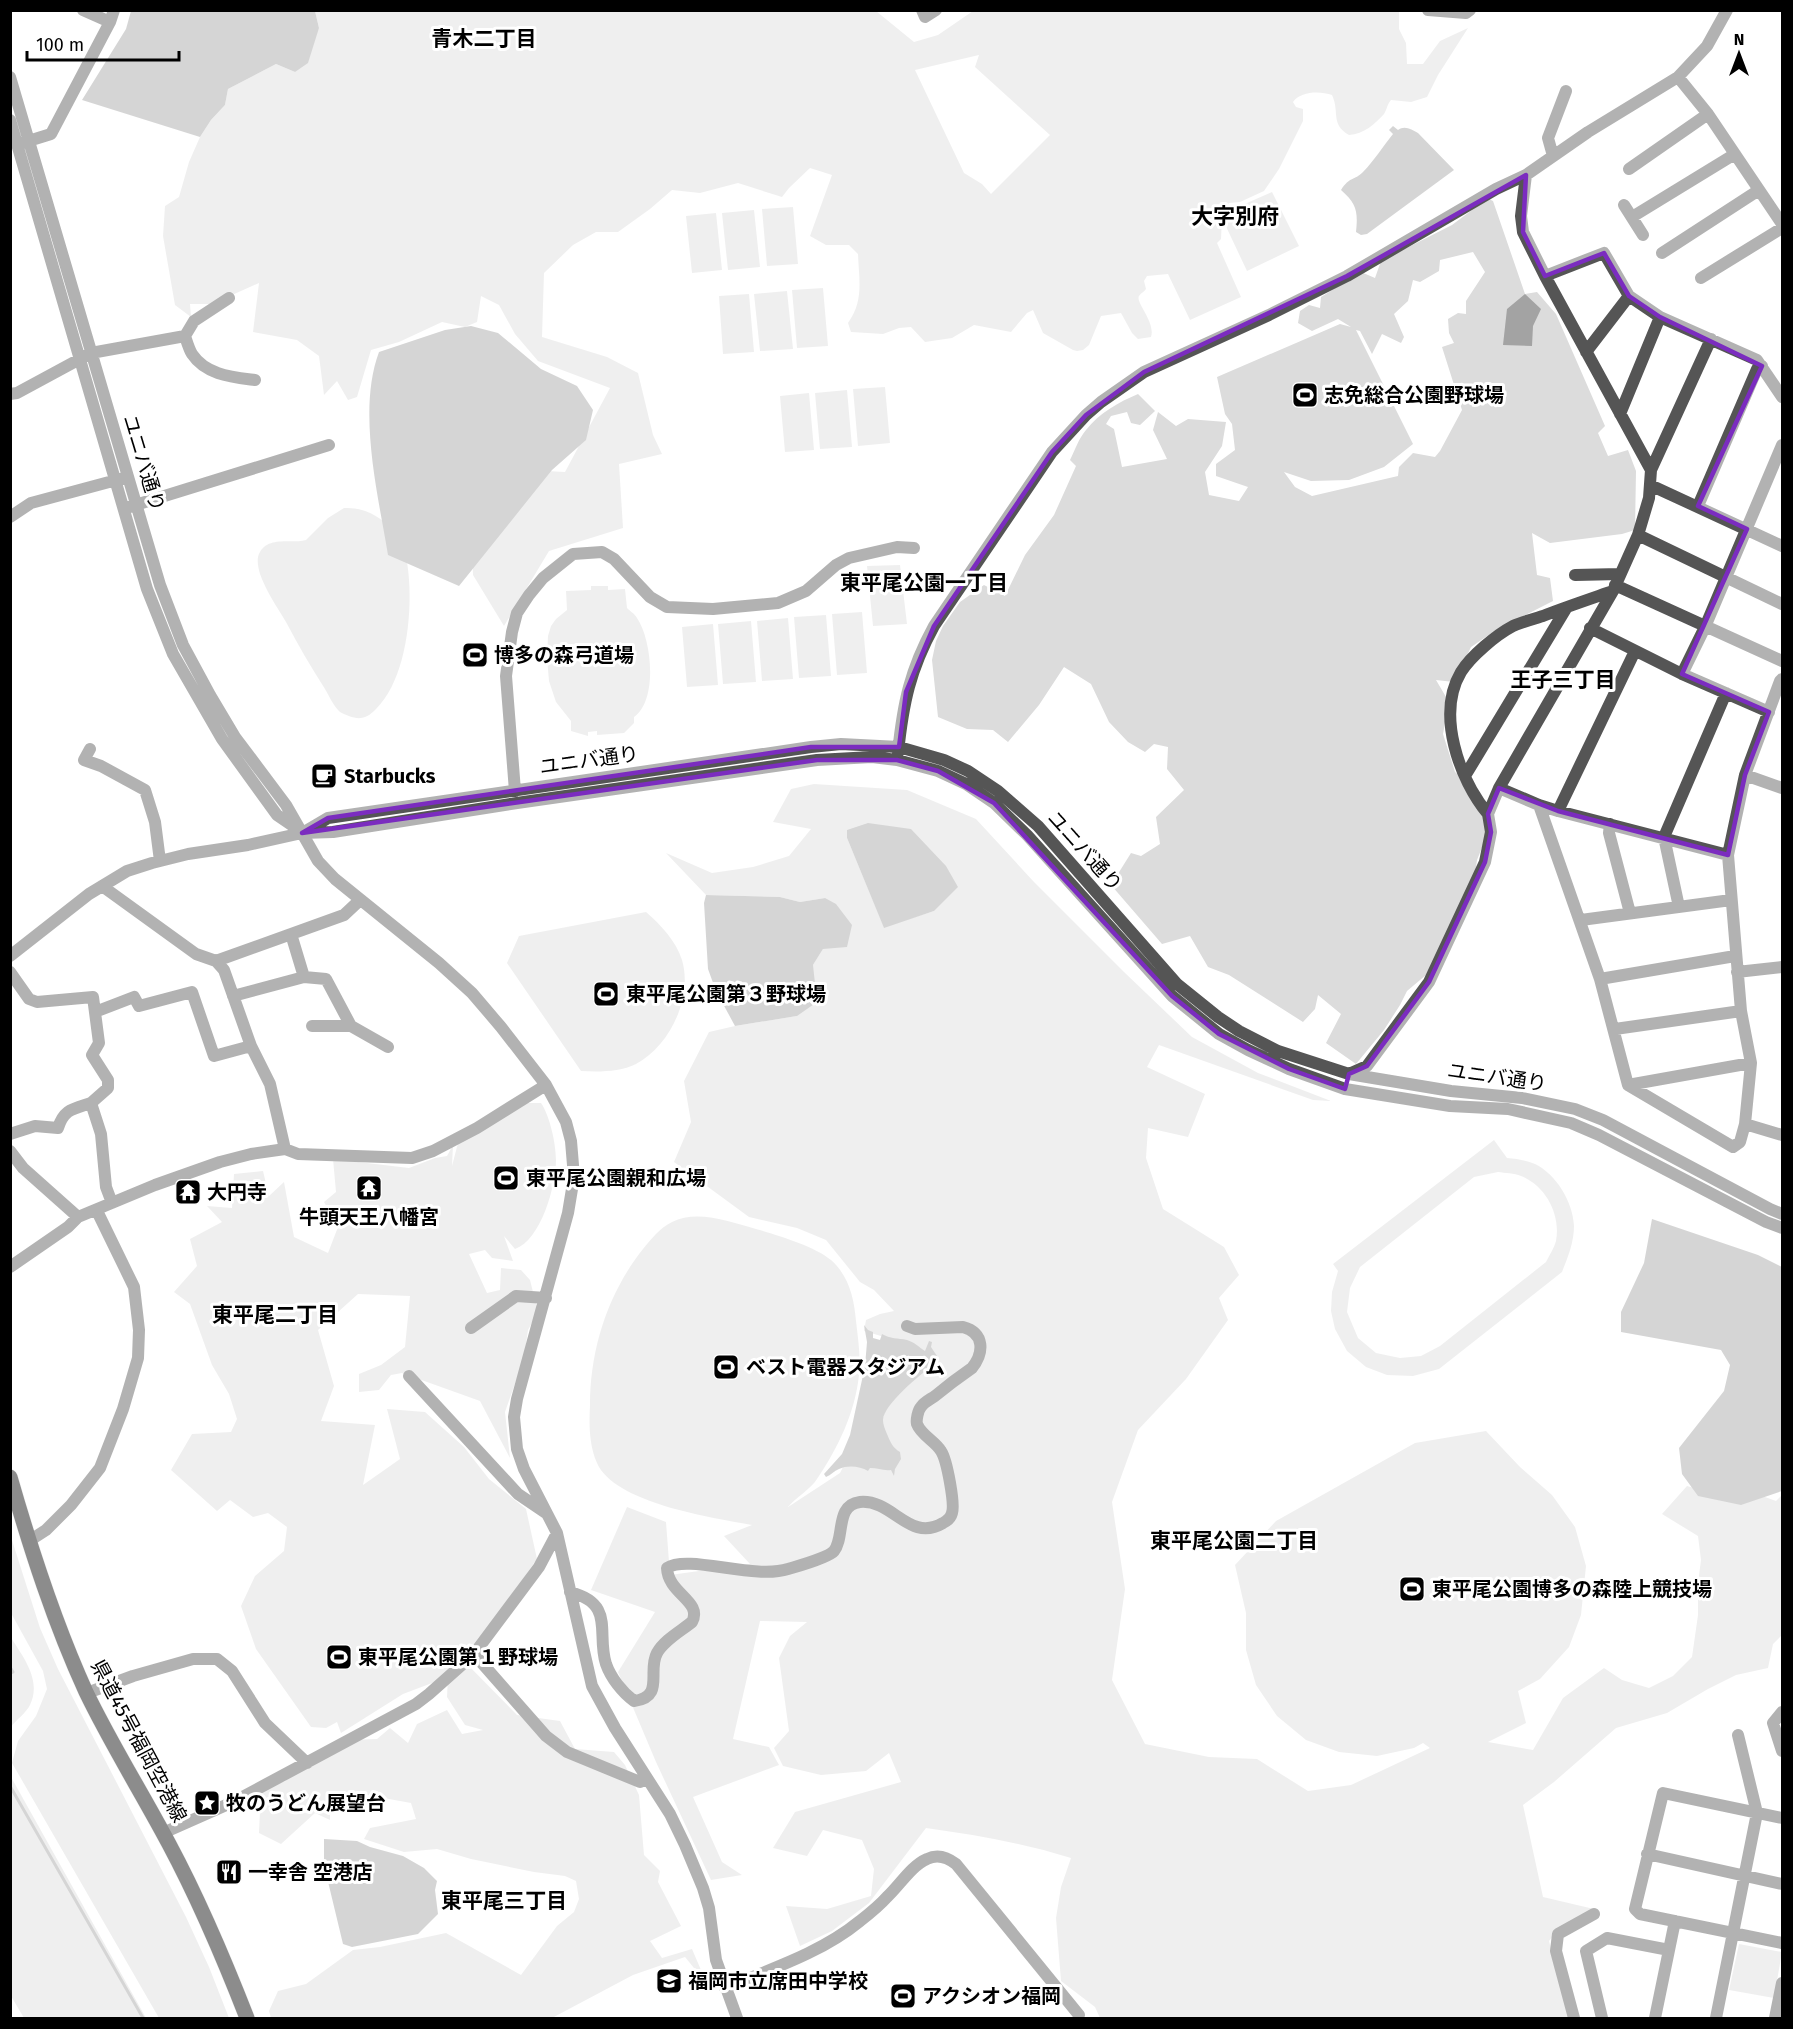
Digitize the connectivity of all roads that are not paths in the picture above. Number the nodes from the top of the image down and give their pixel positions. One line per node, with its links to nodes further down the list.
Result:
1 (83, 10): 7 (street)
2 (922, 10): 3 (street)
3 (936, 10)
4 (1428, 10): 5 (street)
5 (1470, 10)
6 (1727, 10): 9 (street)
7 (112, 16): 13 (street)
8 (10, 76): 13 (street, ユニバ通り)
9 (1678, 77): 11 (street); 15 (street)
10 (1566, 91): 15 (street)
11 (1708, 114): 14 (street); 16 (street)
12 (10, 120): 13 (street, ユニバ通り)
13 (23, 143): 32 (street, ユニバ通り)
14 (1735, 154): 18 (street); 20 (street)
15 (1553, 156): 17 (street)
16 (1629, 169)
17 (1526, 175): 24 (street); 64 (street)
18 (1759, 190): 21 (street); 23 (street)
19 (1624, 205): 20 (street)
20 (1632, 217): 22 (street)
21 (1782, 226): 25 (street)
22 (1643, 235)
23 (1662, 253)
24 (1545, 276): 26 (street); 31 (street)
25 (1701, 278)
26 (1629, 296): 28 (street); 31 (street)
27 (229, 298): 29 (street)
28 (1660, 317): 30 (street); 37 (street)
29 (185, 336): 32 (street); 34 (street)
30 (1711, 339): 33 (street); 40 (street)
31 (1586, 352): 37 (street)
32 (85, 356): 35 (street); 41 (street, ユニバ通り)
33 (1762, 366): 36 (street); 44 (street)
34 (255, 380)
35 (10, 394)
36 (1782, 397)
37 (1620, 414): 40 (street)
38 (329, 445): 43 (street)
39 (1782, 445): 47 (street)
40 (1651, 470): 42 (street)
41 (122, 479): 43 (street, ユニバ通り); 45 (street, ユニバ通り); 46 (street)
42 (1650, 485): 44 (street); 48 (street)
43 (136, 504): 45 (street); 76 (street, ユニバ通り)
44 (1698, 506): 47 (street)
45 (124, 509): 76 (street, ユニバ通り)
46 (10, 517)
47 (1747, 529): 49 (street); 52 (street)
48 (1638, 536): 52 (street); 53 (street)
49 (1782, 546)
50 (914, 548): 71 (street)
51 (1575, 575): 53 (street)
52 (1726, 578): 54 (street); 56 (street)
53 (1616, 583): 55 (street); 56 (street); 57 (street)
54 (1782, 604)
55 (1567, 607): 68 (street); 68 (street)
56 (1705, 627): 59 (street); 60 (street)
57 (1590, 628): 58 (street); 69 (street)
58 (1635, 651): 60 (street); 73 (street)
59 (1782, 661)
60 (1682, 674): 62 (street)
61 (1782, 679): 63 (street)
62 (1726, 693): 63 (street); 77 (street)
63 (1769, 712): 67 (street)
64 (898, 747): 66 (street); 71 (street, ユニバ通り); 104 (street, ユニバ通り)
65 (90, 749): 79 (street)
66 (897, 760): 76 (street, ユニバ通り); 107 (street, ユニバ通り)
67 (1745, 775): 70 (street); 78 (street)
68 (1465, 776): 74 (street)
69 (1498, 788): 72 (street); 74 (street)
70 (1782, 788)
71 (515, 791): 76 (street, ユニバ通り)
72 (1539, 805): 73 (street); 85 (street)
73 (1558, 811): 75 (street)
74 (1488, 814): 104 (street)
75 (1610, 824): 77 (street); 84 (street)
76 (302, 833): 79 (street); 81 (street)
77 (1664, 837): 78 (street); 83 (street)
78 (1728, 855): 82 (street)
79 (160, 861): 80 (street)
80 (102, 886): 87 (street); 89 (street)
81 (360, 900): 86 (street); 105 (street)
82 (1731, 900): 83 (street); 88 (street)
83 (1679, 907): 84 (street)
84 (1630, 914): 85 (street)
85 (1581, 920): 94 (street)
86 (291, 934): 89 (street); 93 (street)
87 (10, 956)
88 (1735, 956): 92 (street); 94 (street)
89 (216, 961): 95 (street)
90 (1782, 967): 92 (street)
91 (10, 972): 97 (street)
92 (1737, 972): 96 (street)
93 (304, 977): 95 (street); 99 (street)
94 (1600, 979): 100 (street)
95 (233, 996): 101 (street)
96 (1741, 1011): 100 (street); 103 (street)
97 (95, 1012): 101 (street); 108 (street)
98 (312, 1026): 99 (street)
99 (351, 1026): 102 (street)
100 (1615, 1029): 106 (street)
101 (251, 1046): 112 (street)
102 (388, 1047)
103 (1751, 1063): 106 (street); 109 (street)
104 (1349, 1074): 107 (street); 116 (street, ユニバ通り)
105 (546, 1085): 112 (street); 120 (street)
106 (1628, 1085): 109 (street)
107 (1345, 1089): 118 (street, ユニバ通り)
108 (91, 1103): 110 (street); 114 (street)
109 (1744, 1124): 111 (street)
110 (10, 1134)
111 (1782, 1135)
112 (285, 1149): 114 (street)
113 (10, 1151): 117 (street)
114 (112, 1203): 115 (street)
115 (97, 1211): 117 (street); 127 (street)
116 (1782, 1214)
117 (78, 1217): 119 (street)
118 (1782, 1228)
119 (10, 1267)
120 (546, 1298): 122 (street); 125 (street)
121 (907, 1326): 128 (street)
122 (471, 1328)
123 (409, 1376): 125 (street)
124 (10, 1477): 127 (main road, 県道45号福岡空港線)
125 (547, 1514): 126 (street)
126 (557, 1533): 128 (street); 129 (street)
127 (29, 1542): 130 (main road, 県道45号福岡空港線)
128 (570, 1592): 135 (street)
129 (474, 1654): 134 (street); 135 (street)
130 (87, 1694): 134 (street); 138 (main road, 県道45号福岡空港線)
131 (1782, 1712): 133 (street)
132 (1738, 1735): 136 (street)
133 (1782, 1751)
134 (307, 1763): 138 (street)
135 (647, 1778): 148 (street)
136 (1757, 1813): 137 (street); 139 (street); 140 (street)
137 (1782, 1818)
138 (163, 1833): 150 (main road, 県道45号福岡空港線)
139 (1647, 1854): 140 (street); 143 (street)
140 (1745, 1877): 141 (street); 144 (street)
141 (1782, 1884)
142 (1594, 1914): 152 (street)
143 (1675, 1921): 144 (street); 146 (street)
144 (1733, 1933): 145 (street); 155 (street)
145 (1782, 1943)
146 (1669, 1950): 153 (street); 154 (street)
147 (1782, 1983): 156 (street)
148 (725, 1988): 149 (street); 151 (street)
149 (1079, 2015)
150 (247, 2019)
151 (736, 2019)
152 (1574, 2019)
153 (1602, 2019)
154 (1655, 2019)
155 (1716, 2019)
156 (1775, 2019)

